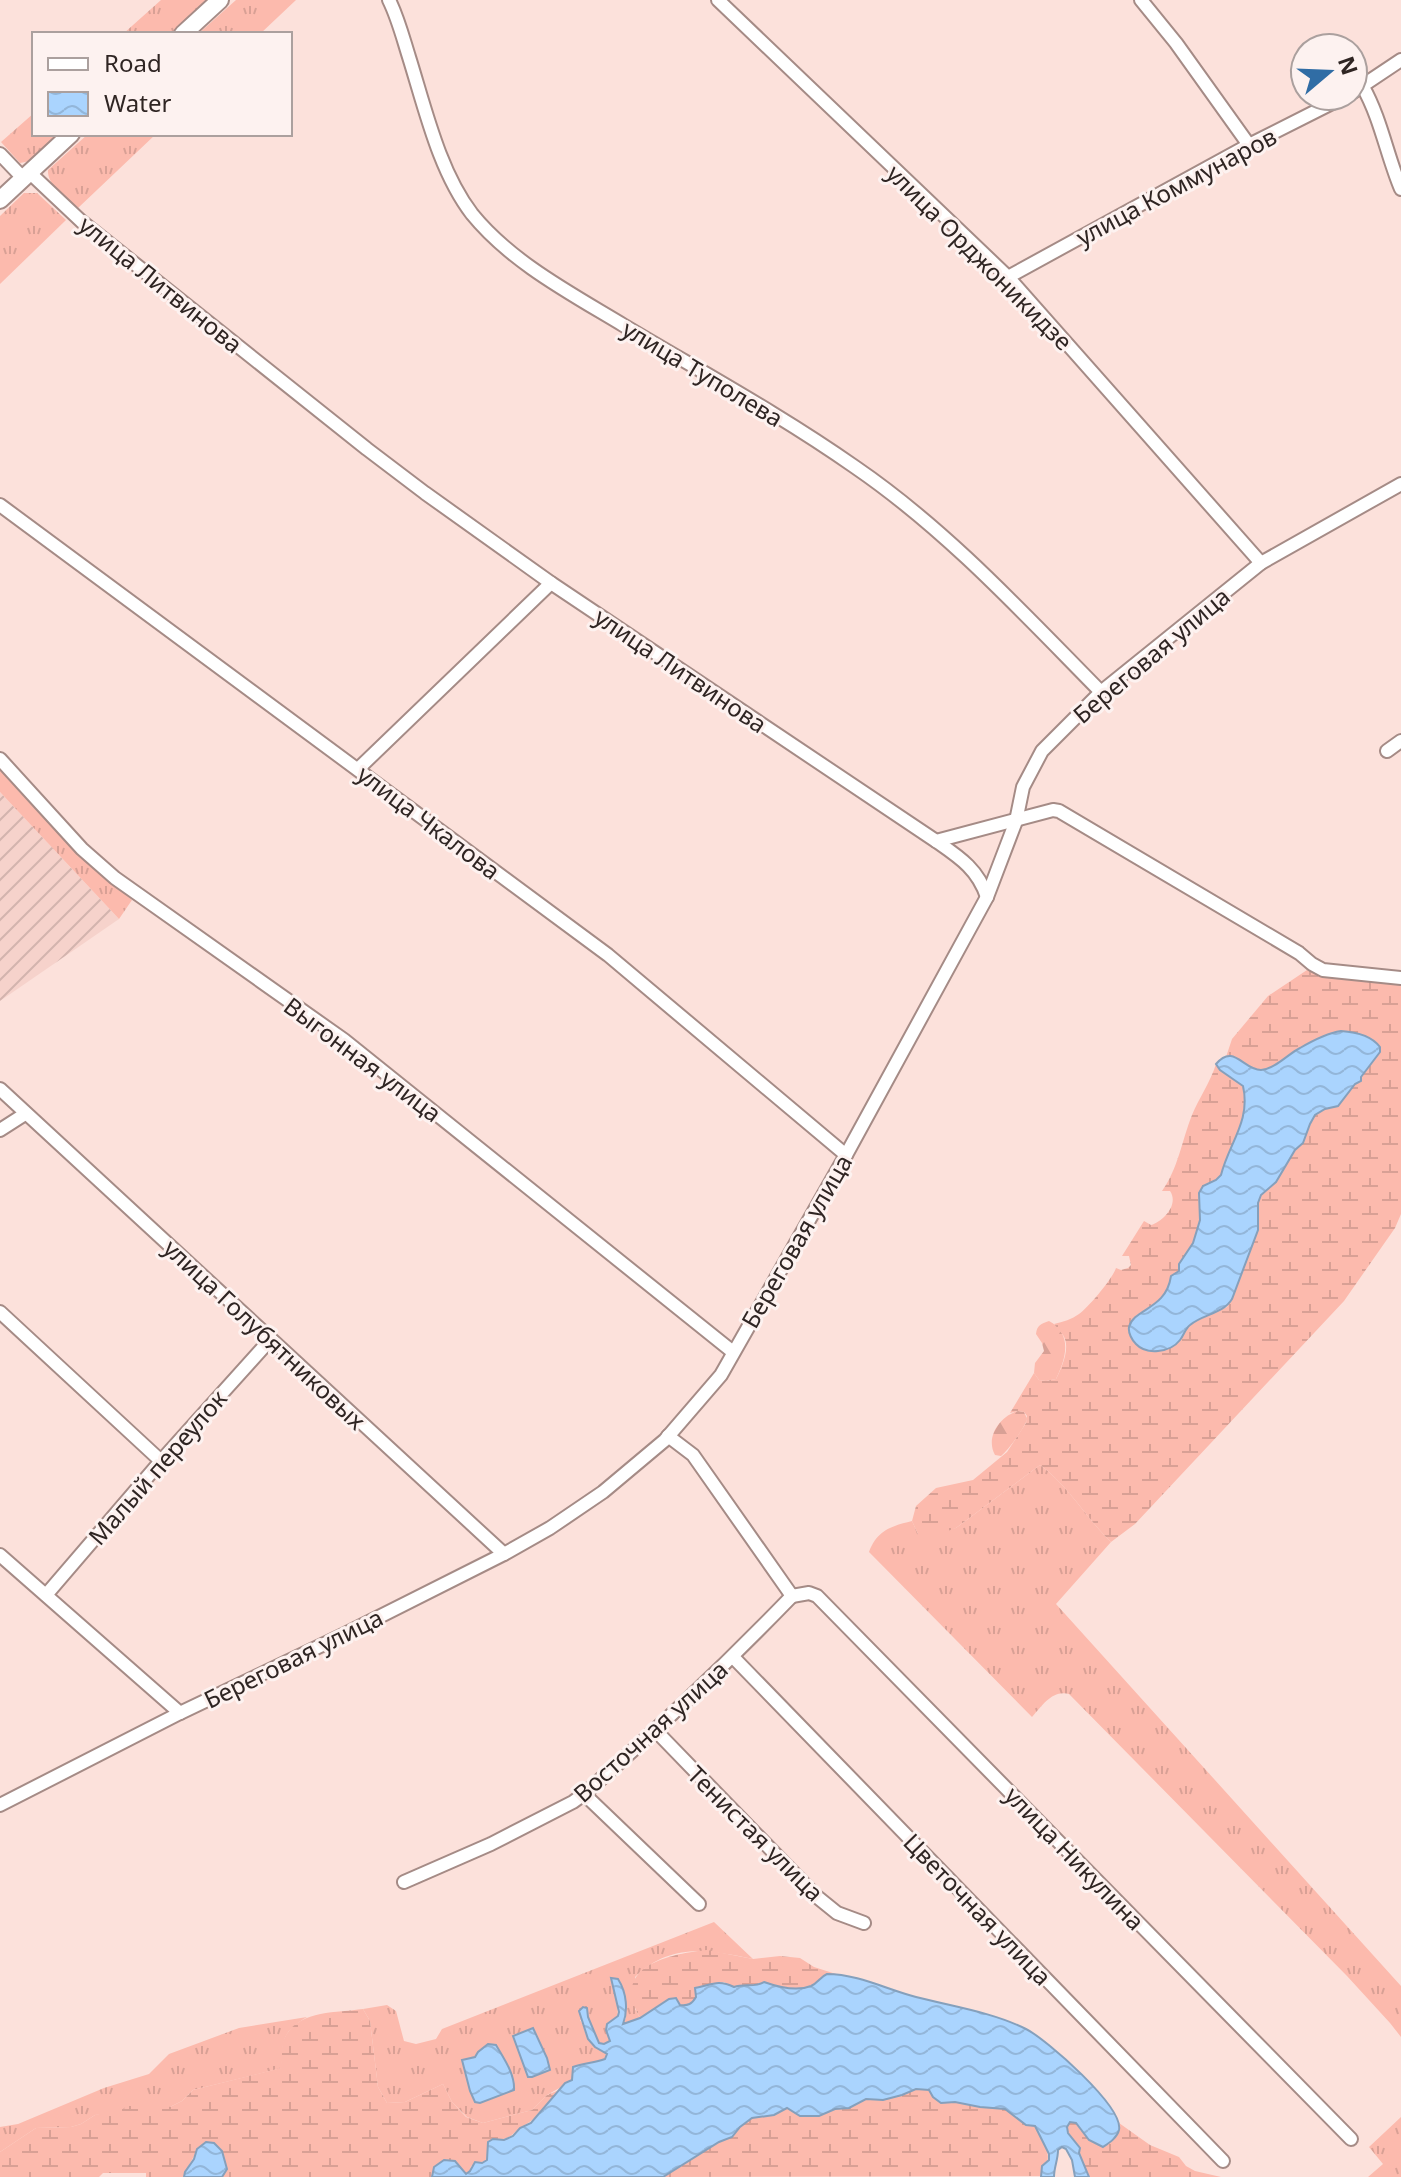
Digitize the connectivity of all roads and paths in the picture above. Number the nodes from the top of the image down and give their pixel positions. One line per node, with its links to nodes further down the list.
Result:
1 (220, 0): 5 (street)
2 (389, 0): 21 (street, улица Туполева)
3 (718, 0): 16 (street, улица Орджоникидзе)
4 (1141, 0): 11 (street)
5 (185, 32)
6 (1401, 60): 7 (street)
7 (1369, 82)
8 (1369, 106): 14 (street)
9 (1314, 112): 11 (street, улица Коммунаров)
10 (69, 136): 13 (street)
11 (1249, 145): 16 (street, улица Коммунаров)
12 (0, 154): 13 (street, улица Литвинова)
13 (26, 175): 15 (street); 20 (street, улица Литвинова)
14 (1401, 189)
15 (0, 200)
16 (1008, 277): 19 (street, улица Орджоникидзе)
17 (1401, 484): 19 (street, Береговая улица)
18 (0, 505): 25 (street, улица Чкалова)
19 (1261, 563): 21 (street, Береговая улица)
20 (551, 583): 25 (street); 27 (street, улица Литвинова)
21 (1101, 692): 26 (street, Береговая улица)
22 (1401, 741): 23 (street)
23 (1387, 751)
24 (0, 759): 36 (street, Выгонная улица)
25 (358, 769): 33 (street, улица Чкалова)
26 (1016, 821): 27 (street); 28 (street, Береговая улица); 29 (street)
27 (936, 841): 28 (street, улица Литвинова)
28 (987, 897): 33 (street, Береговая улица)
29 (1401, 978)
30 (0, 1089): 31 (street, улица Голубятниковых)
31 (25, 1114): 32 (street); 35 (street, улица Голубятниковых)
32 (0, 1130)
33 (846, 1155): 36 (street, Береговая улица)
34 (0, 1312): 38 (street)
35 (270, 1340): 38 (street, Малый переулок); 39 (street, улица Голубятниковых)
36 (733, 1352): 37 (street, Береговая улица)
37 (668, 1436): 39 (street, Береговая улица); 42 (street)
38 (161, 1461): 41 (street, Малый переулок)
39 (504, 1554): 44 (street, Береговая улица)
40 (0, 1555): 41 (street)
41 (46, 1595): 44 (street)
42 (792, 1596): 43 (street, Восточная улица); 51 (street, улица Никулина)
43 (733, 1657): 45 (street, Восточная улица); 52 (street, Цветочная улица)
44 (180, 1713): 47 (street, Береговая улица)
45 (656, 1731): 46 (street, Восточная улица); 50 (street, Тенистая улица)
46 (584, 1794): 48 (street, Восточная улица); 49 (street)
47 (0, 1805)
48 (404, 1882)
49 (699, 1904)
50 (864, 1923)
51 (1351, 2139)
52 (1223, 2161)

